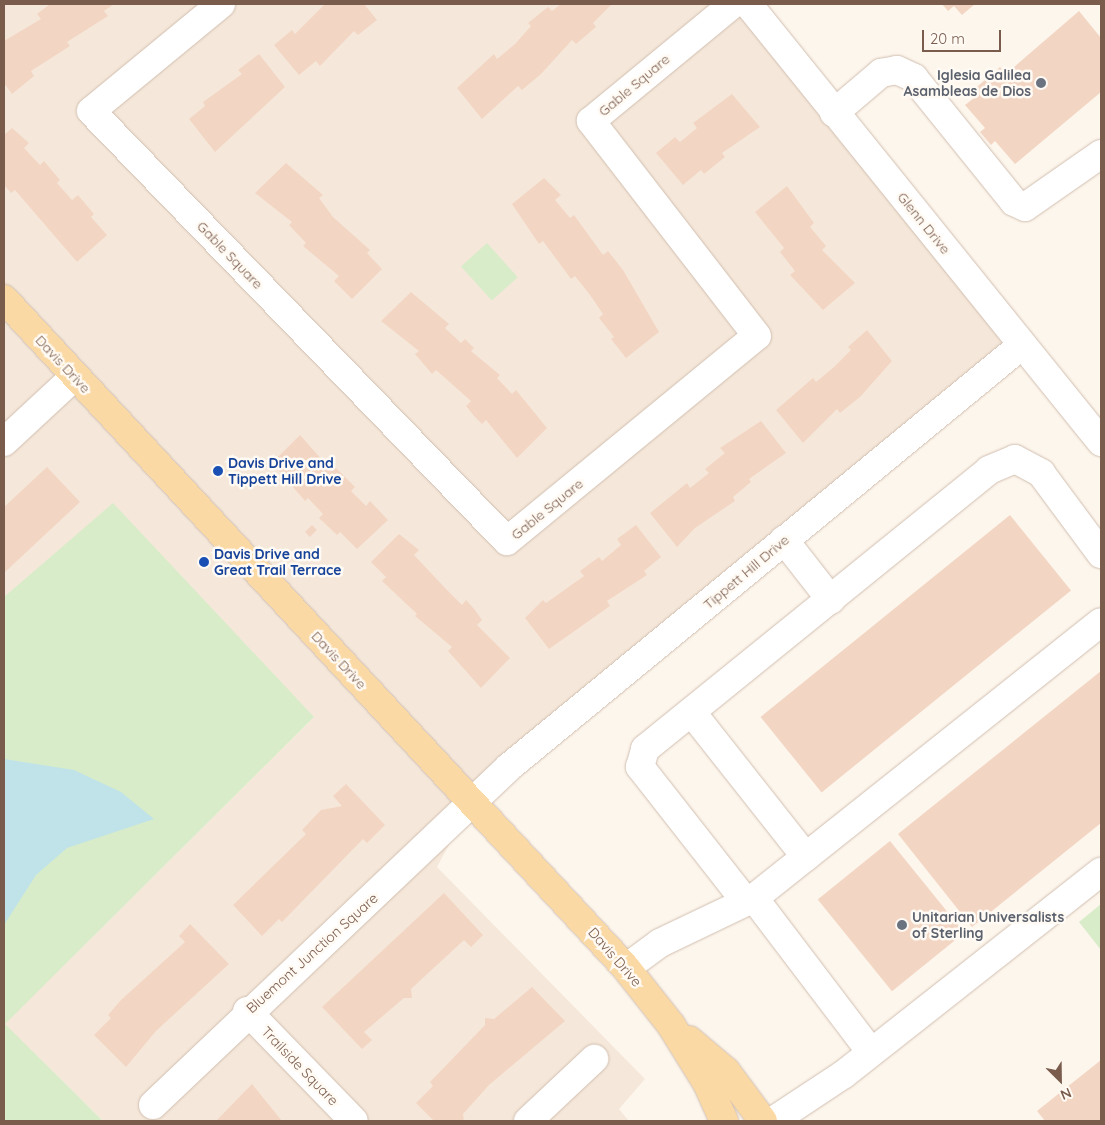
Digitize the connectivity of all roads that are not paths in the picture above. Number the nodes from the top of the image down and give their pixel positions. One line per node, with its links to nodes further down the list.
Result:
1 (221, 4): 2 (street, Gable Square)
2 (733, 4)
3 (748, 4): 4 (street, Glenn Drive)
4 (834, 113): 5 (street); 7 (street, Glenn Drive)
5 (1101, 154)
6 (4, 299): 8 (main road, Davis Drive)
7 (1022, 345): 10 (street, Glenn Drive); 11 (street, Tippett Hill Drive)
8 (75, 376): 9 (street); 16 (main road, Davis Drive)
9 (4, 442)
10 (1101, 442)
11 (784, 540): 13 (street); 16 (street, Tippett Hill Drive)
12 (1101, 554): 13 (street)
13 (831, 600): 15 (street)
14 (1101, 622): 17 (street)
15 (693, 714): 17 (street); 19 (street)
16 (472, 802): 20 (main road, Davis Drive); 21 (street, Bluemont Junction Square)
17 (806, 857): 19 (street)
18 (1101, 872): 23 (street)
19 (750, 900): 20 (street); 23 (street)
20 (626, 968): 22 (main road, Davis Drive)
21 (247, 1012): 25 (street, Bluemont Junction Square); 26 (street, Trailside Square)
22 (671, 1025): 28 (main road, Davis Drive); 29 (main road, Davis Drive)
23 (872, 1052): 30 (street)
24 (594, 1059): 27 (street)
25 (153, 1105)
26 (354, 1121)
27 (528, 1121)
28 (724, 1121)
29 (763, 1121)
30 (773, 1121)

